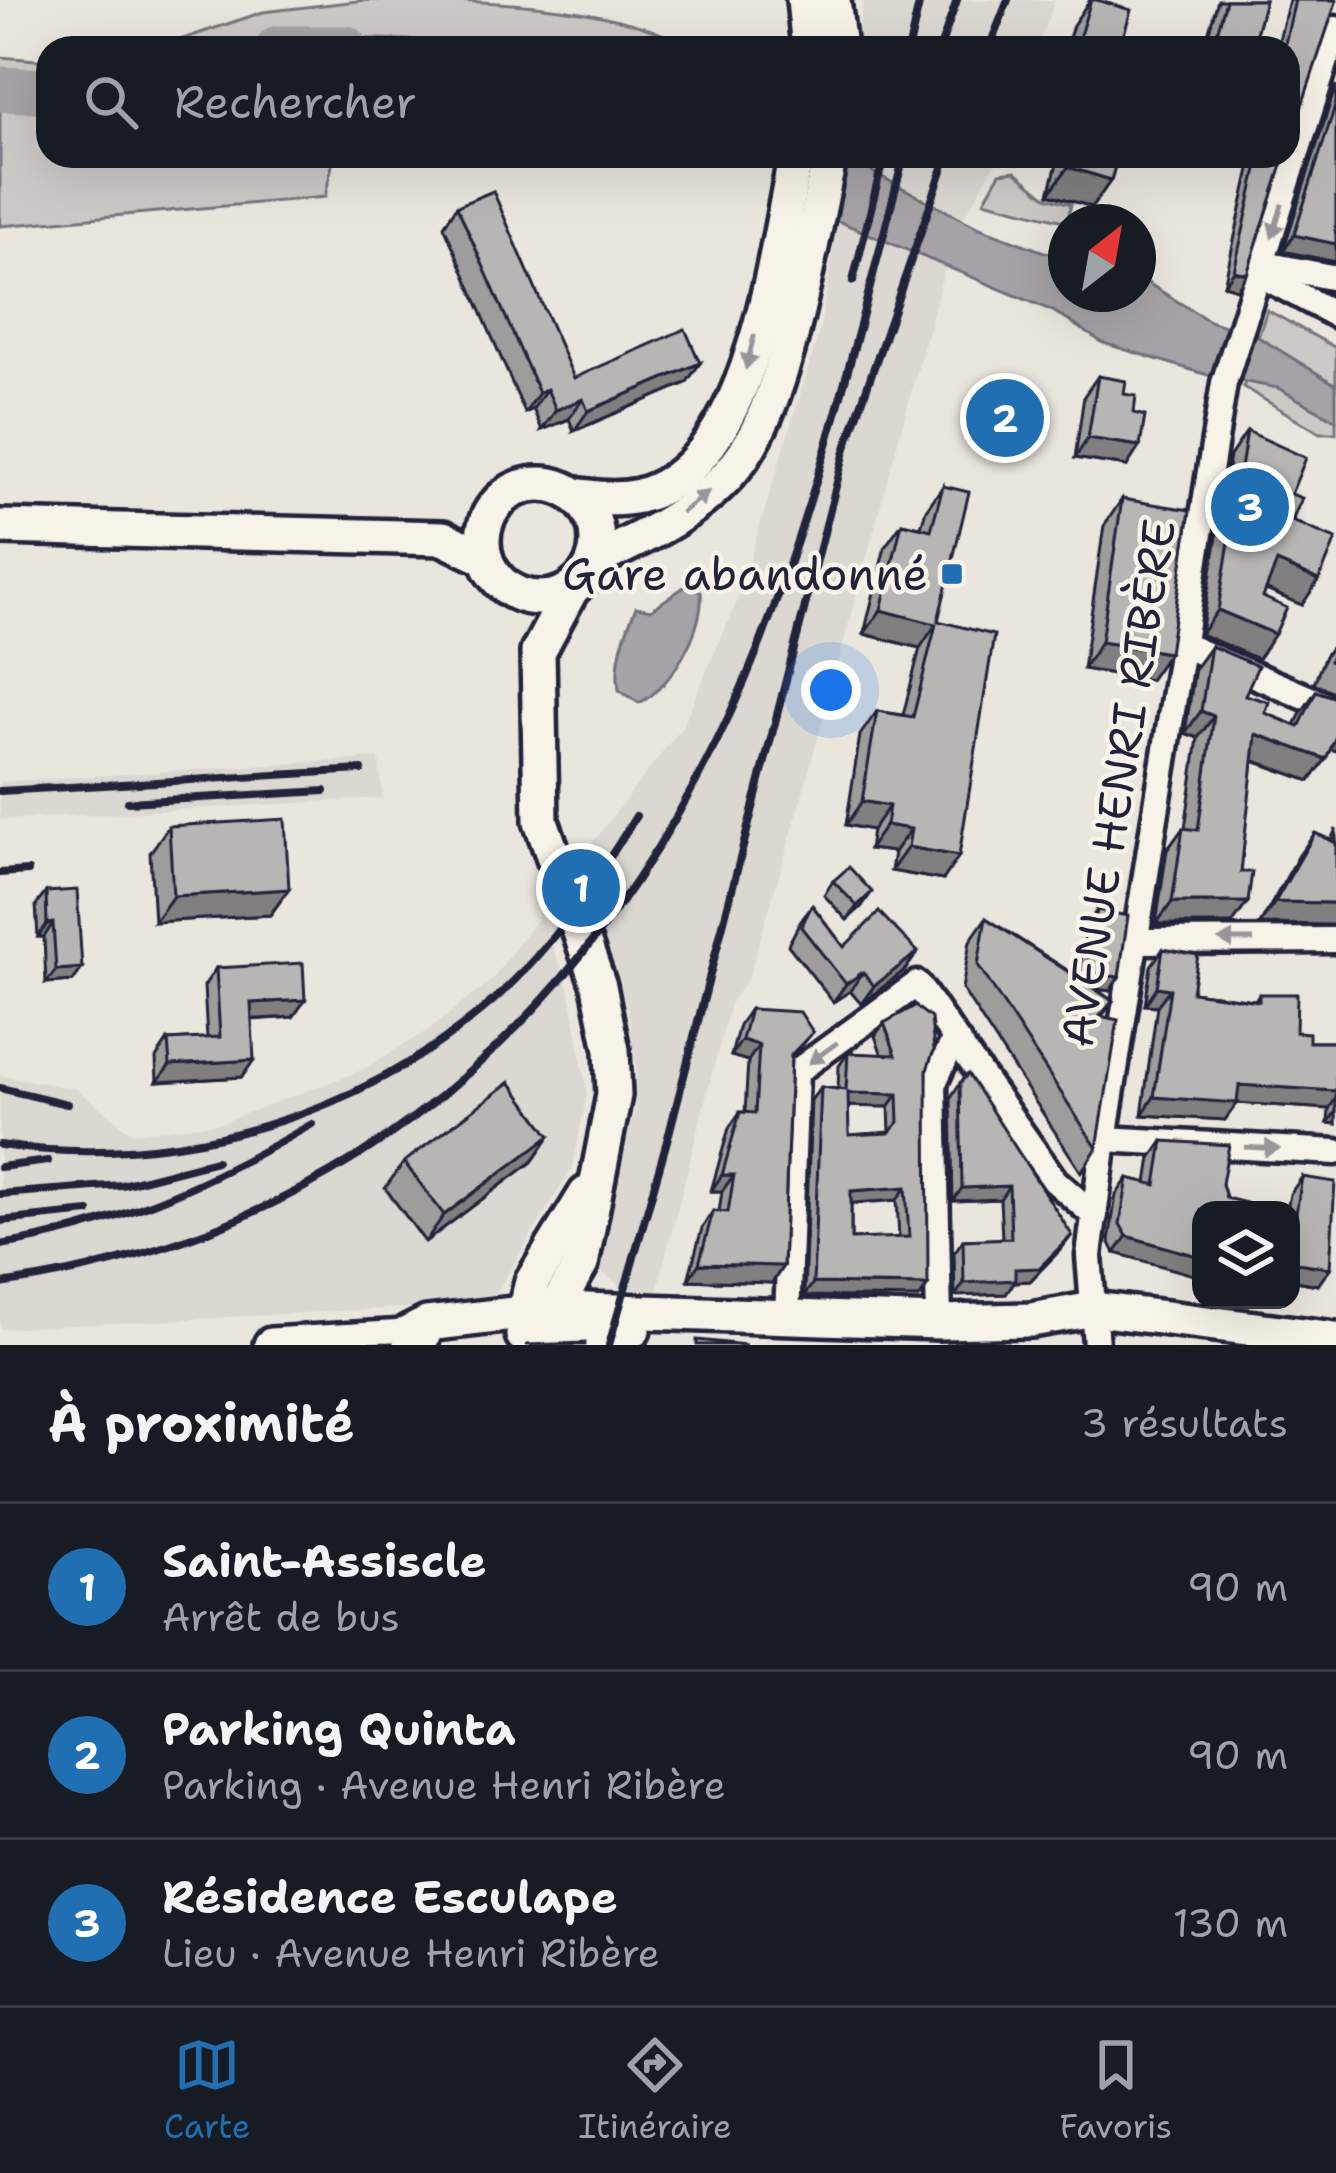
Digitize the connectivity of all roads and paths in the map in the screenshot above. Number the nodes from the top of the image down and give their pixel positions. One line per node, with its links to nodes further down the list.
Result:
1 (804, 0): 4 (street)
2 (833, 0): 5 (street)
3 (1336, 29): 6 (street, AVENUE HENRI RIBÈRE, one-way to 6)
4 (808, 36)
5 (838, 36)
6 (1300, 146)
7 (796, 168): 10 (street)
8 (825, 168): 10 (street)
9 (1293, 168): 11 (street, AVENUE HENRI RIBÈRE, one-way to 11)
10 (793, 242): 14 (street, one-way to 14); 19 (street, one-way to 10)
11 (1262, 269): 12 (street); 13 (street); 22 (street, AVENUE HENRI RIBÈRE)
12 (1336, 278)
13 (1336, 316)
14 (574, 495): 15 (street); 19 (street)
15 (494, 506): 17 (street); 18 (street)
16 (0, 527): 17 (street)
17 (443, 538): 18 (street)
18 (485, 558): 20 (street)
19 (594, 560): 21 (street)
20 (510, 590): 21 (street); 23 (street)
21 (571, 590): 23 (street)
22 (1181, 644): 24 (street); 26 (street, AVENUE HENRI RIBÈRE)
23 (538, 652): 30 (street)
24 (1336, 710)
25 (1336, 940): 26 (street, one-way to 26)
26 (1136, 941): 28 (street, AVENUE HENRI RIBÈRE)
27 (954, 1040): 31 (street); 34 (street, one-way to 34); 37 (street)
28 (1104, 1139): 29 (street, one-way to 29); 31 (street, AVENUE HENRI RIBÈRE)
29 (1336, 1152)
30 (596, 1179): 32 (street); 35 (street)
31 (1095, 1216): 33 (street, AVENUE HENRI RIBÈRE)
32 (581, 1264): 35 (street); 36 (street)
33 (1094, 1309): 37 (street); 38 (street); 41 (street, AVENUE HENRI RIBÈRE)
34 (787, 1320): 36 (street); 37 (street)
35 (533, 1321): 36 (street); 36 (street); 39 (street)
36 (598, 1321)
37 (939, 1322)
38 (1336, 1340)
39 (400, 1341): 40 (street)
40 (271, 1345)
41 (1096, 1345)

